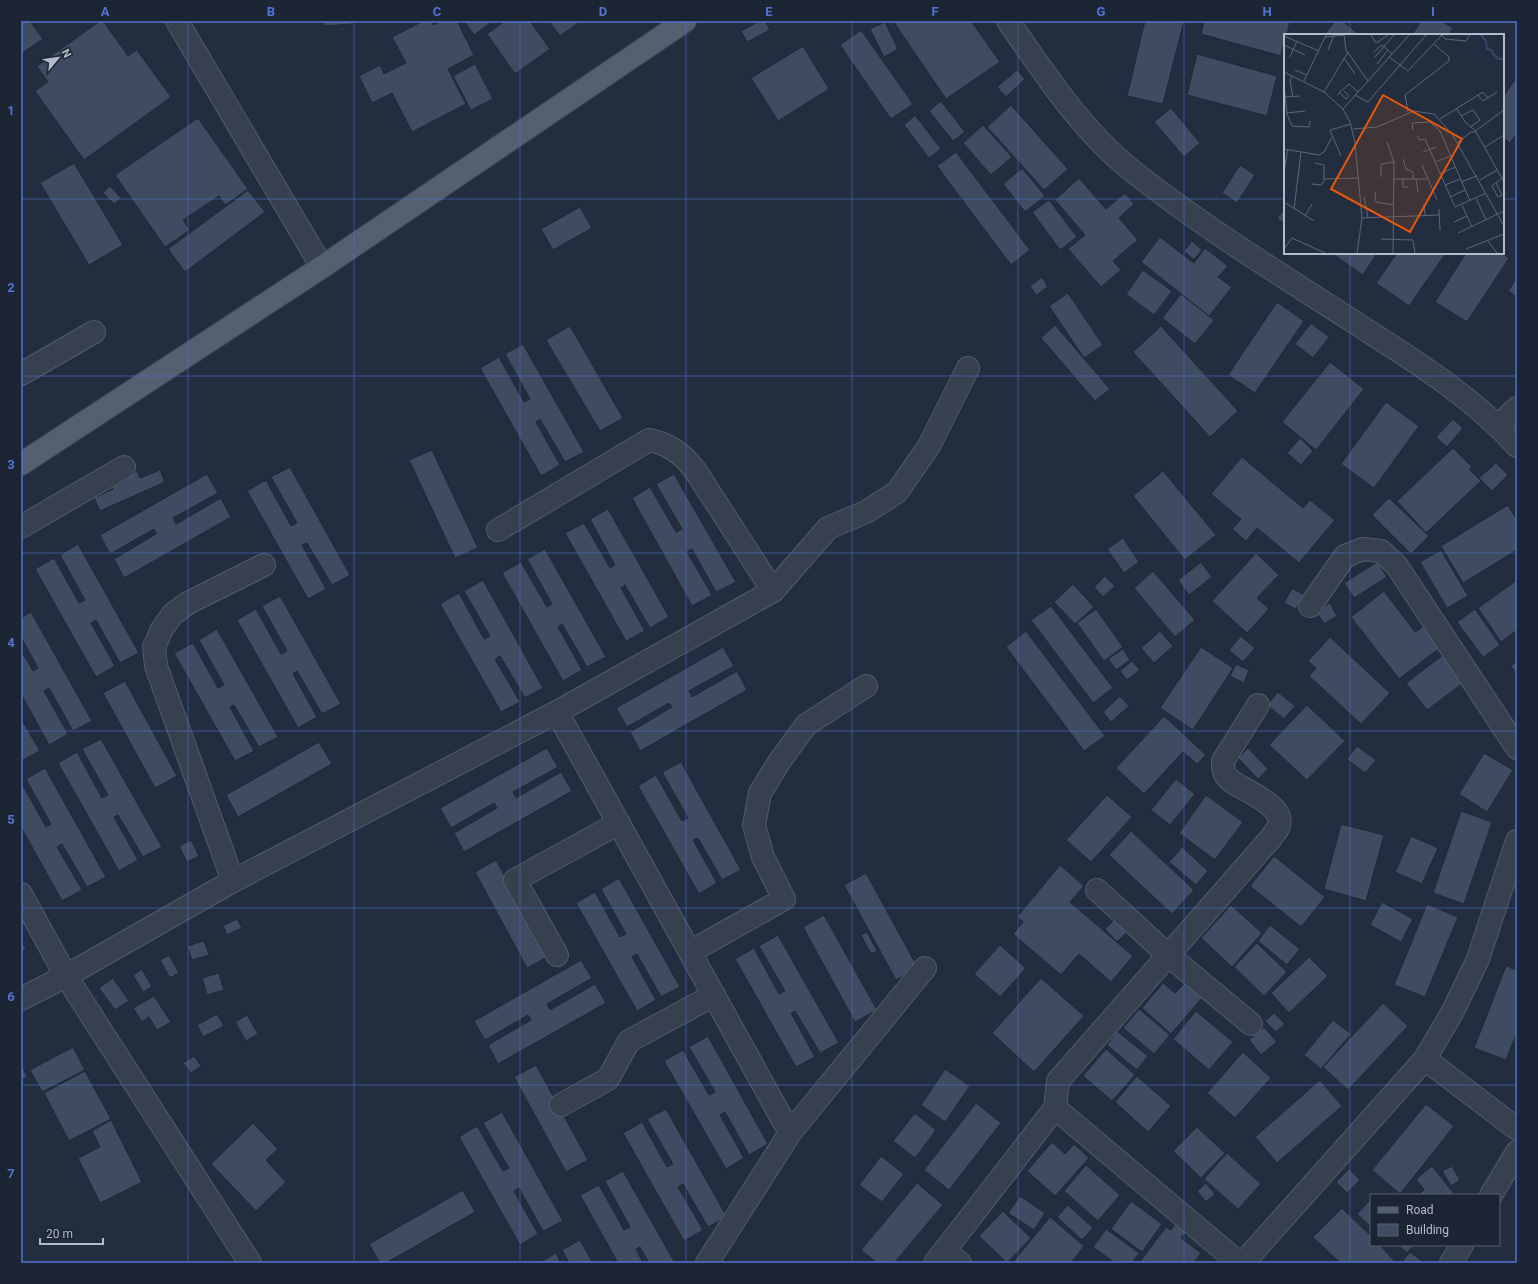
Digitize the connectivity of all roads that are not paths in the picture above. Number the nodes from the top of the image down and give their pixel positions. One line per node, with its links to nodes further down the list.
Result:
1 (177, 21): 4 (street)
2 (685, 21): 4 (main road)
3 (1008, 21): 9 (street)
4 (322, 267): 11 (main road)
5 (94, 332): 7 (street)
6 (968, 368): 16 (street)
7 (21, 374)
8 (1517, 408): 9 (street)
9 (1498, 426): 10 (street)
10 (1517, 446)
11 (21, 464)
12 (124, 467): 13 (street)
13 (21, 527)
14 (498, 530): 16 (street)
15 (264, 565): 24 (street)
16 (773, 591): 20 (street)
17 (1310, 606): 21 (street)
18 (866, 686): 27 (street)
19 (1258, 705): 28 (street)
20 (557, 712): 22 (street); 24 (street)
21 (1517, 748)
22 (619, 822): 27 (street); 29 (street)
23 (1517, 841): 35 (street)
24 (233, 881): 31 (street)
25 (1096, 890): 28 (street)
26 (21, 894): 31 (street)
27 (690, 952): 32 (street)
28 (1168, 954): 34 (street); 37 (street)
29 (557, 955)
30 (925, 968): 39 (street)
31 (66, 976): 33 (street); 43 (street)
32 (714, 995): 36 (street); 39 (street)
33 (21, 999)
34 (1251, 1024)
35 (1425, 1059): 38 (street); 46 (street)
36 (561, 1105)
37 (1055, 1108): 42 (street); 45 (street)
38 (1517, 1129)
39 (790, 1133): 44 (street)
40 (1517, 1152): 41 (street)
41 (1493, 1194)
42 (946, 1259)
43 (250, 1263)
44 (707, 1263)
45 (1239, 1263)
46 (1243, 1263)

